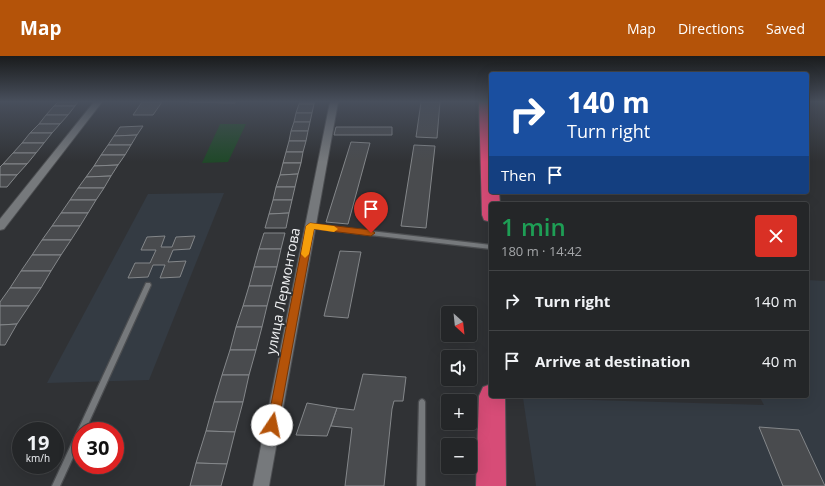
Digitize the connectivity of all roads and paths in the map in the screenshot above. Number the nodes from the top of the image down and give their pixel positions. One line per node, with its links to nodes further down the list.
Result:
1 (82, 122): 5 (street)
2 (330, 122): 6 (street, улица Лермонтова)
3 (487, 122): 4 (highway)
4 (489, 170)
5 (0, 226)
6 (310, 226): 7 (lane); 14 (street, улица Лермонтова)
7 (489, 247)
8 (148, 285): 11 (lane)
9 (492, 398): 16 (highway)
10 (422, 402): 15 (lane)
11 (85, 422)
12 (72, 451): 13 (lane)
13 (56, 486)
14 (261, 486)
15 (421, 486)
16 (491, 486)

